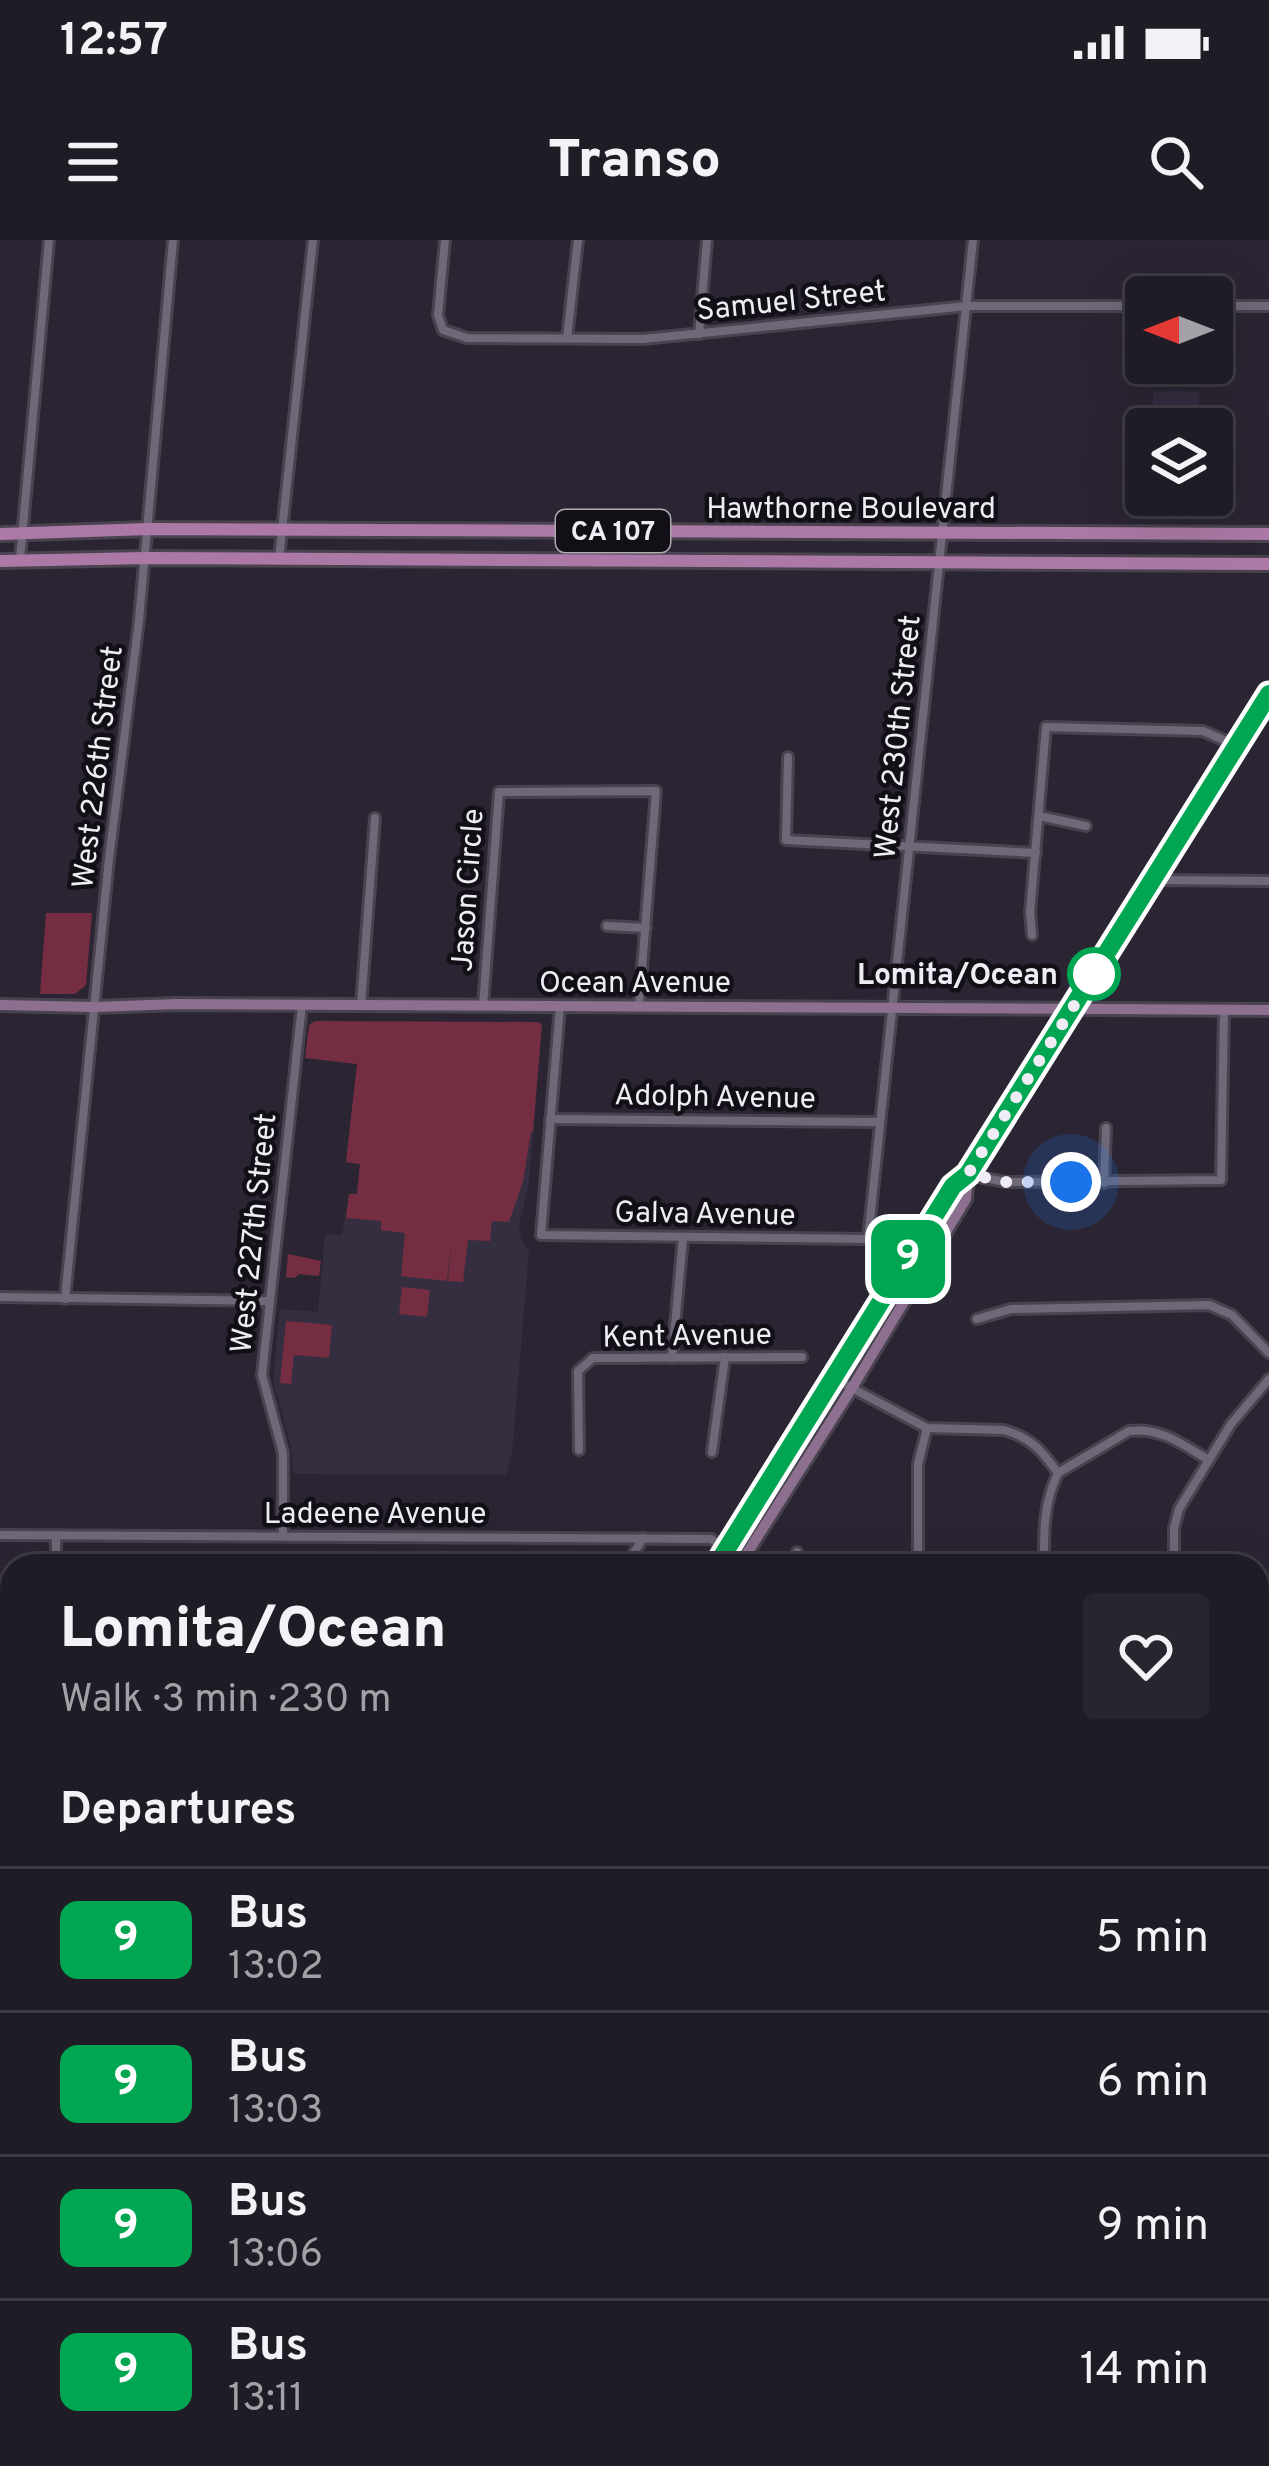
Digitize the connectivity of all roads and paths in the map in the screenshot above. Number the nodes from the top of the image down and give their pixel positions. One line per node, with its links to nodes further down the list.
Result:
1 (49, 240): 16 (street)
2 (173, 240): 14 (street, West 226th Street)
3 (313, 240): 15 (street)
4 (445, 240): 13 (street, Samuel Street)
5 (578, 240): 13 (street)
6 (707, 240): 12 (street)
7 (974, 240): 8 (street, West 230th Street)
8 (967, 305): 9 (street, Samuel Street); 12 (street, Samuel Street); 17 (street, West 230th Street)
9 (1125, 306)
10 (1233, 306): 11 (street)
11 (1269, 306)
12 (699, 334): 13 (street, Samuel Street)
13 (568, 338)
14 (148, 529): 15 (main road, Hawthorne Boulevard / CA 107); 16 (main road, Hawthorne Boulevard / CA 107); 20 (street, West 226th Street)
15 (282, 530): 17 (main road, Hawthorne Boulevard / CA 107); 22 (street)
16 (23, 531): 18 (main road, Hawthorne Boulevard / CA 107); 21 (street)
17 (943, 532): 19 (main road, Hawthorne Boulevard / CA 107); 24 (street, West 230th Street)
18 (0, 534)
19 (1269, 534)
20 (145, 558): 21 (main road, Hawthorne Boulevard / CA 107); 22 (main road, Hawthorne Boulevard / CA 107); 45 (street, West 226th Street)
21 (20, 560): 23 (main road, Hawthorne Boulevard / CA 107)
22 (279, 560): 24 (main road, Hawthorne Boulevard / CA 107)
23 (0, 561)
24 (940, 562): 25 (main road, Hawthorne Boulevard / CA 107); 32 (street, West 230th Street)
25 (1269, 564)
26 (1269, 694): 27 (main road)
27 (1234, 750): 29 (street); 34 (main road)
28 (788, 757): 32 (street)
29 (1039, 816): 31 (street); 33 (street)
30 (375, 818): 41 (street)
31 (1086, 826)
32 (910, 846): 33 (street); 46 (street, West 230th Street)
33 (1036, 853): 38 (street)
34 (1152, 880): 35 (street); 47 (main road)
35 (1269, 881)
36 (607, 926): 37 (street)
37 (646, 928): 42 (street, Jason Circle); 44 (street)
38 (1032, 935)
39 (0, 1005): 45 (main road, Ocean Avenue)
40 (302, 1005): 41 (main road, Ocean Avenue); 45 (main road, Ocean Avenue); 59 (street, West 227th Street)
41 (362, 1005): 42 (main road, Ocean Avenue)
42 (483, 1006): 43 (main road, Ocean Avenue)
43 (560, 1006): 44 (main road, Ocean Avenue); 50 (street)
44 (639, 1006): 46 (main road, Ocean Avenue)
45 (94, 1007): 58 (street, West 226th Street)
46 (892, 1007): 47 (main road, Ocean Avenue); 51 (street, West 230th Street)
47 (1071, 1010): 48 (main road, Ocean Avenue); 53 (main road)
48 (1225, 1010): 49 (main road, Ocean Avenue); 54 (street)
49 (1269, 1010)
50 (550, 1119): 51 (street, Adolph Avenue); 55 (street, Galva Avenue)
51 (880, 1122): 56 (street, West 230th Street)
52 (1106, 1128): 54 (street)
53 (968, 1174): 54 (street); 65 (main road); 67 (main road)
54 (1104, 1183)
55 (683, 1238): 56 (street, Galva Avenue); 63 (street)
56 (868, 1239)
57 (0, 1297): 58 (street)
58 (65, 1298): 59 (street)
59 (271, 1301): 75 (street, West 227th Street)
60 (977, 1319): 61 (street)
61 (1269, 1353)
62 (802, 1357): 64 (street, Kent Avenue)
63 (671, 1358): 64 (street, Kent Avenue); 69 (street, Kent Avenue)
64 (725, 1358): 70 (street)
65 (833, 1378): 67 (street); 77 (main road)
66 (1269, 1379): 71 (street)
67 (852, 1388): 68 (street); 82 (main road)
68 (927, 1428): 72 (street); 83 (street)
69 (579, 1450)
70 (712, 1452)
71 (1207, 1459): 72 (street); 85 (street)
72 (1058, 1474): 84 (street)
73 (0, 1535): 74 (street, Ladeene Avenue)
74 (56, 1536): 75 (street, Ladeene Avenue); 78 (street)
75 (283, 1536): 76 (street, Ladeene Avenue)
76 (643, 1538): 77 (street, Ladeene Avenue); 79 (street)
77 (727, 1548): 80 (main road); 81 (street, Ladeene Avenue)
78 (56, 1554)
79 (633, 1554)
80 (723, 1554)
81 (733, 1554)
82 (747, 1554)
83 (918, 1554)
84 (1044, 1554)
85 (1174, 1554)

